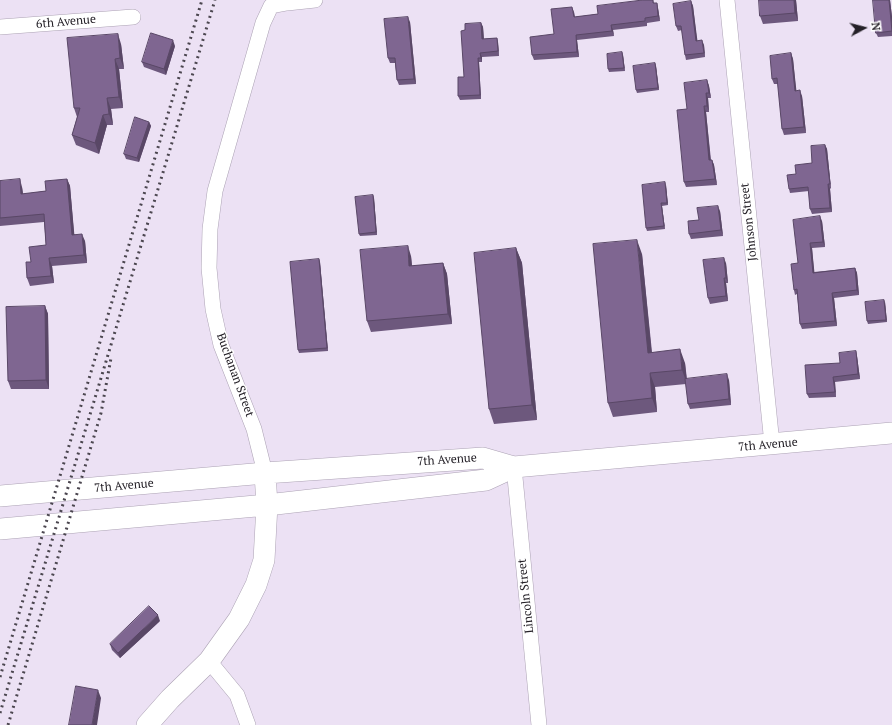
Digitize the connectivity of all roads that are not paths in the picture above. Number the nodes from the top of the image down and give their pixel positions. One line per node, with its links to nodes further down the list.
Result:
1 (314, 0): 8 (street, Buchanan Street)
2 (727, 0): 6 (street, Johnson Street)
3 (133, 17): 4 (street, 6th Avenue)
4 (0, 27)
5 (892, 433): 6 (street, 7th Avenue)
6 (772, 444): 7 (street, 7th Avenue)
7 (514, 466): 8 (street, 7th Avenue); 10 (street); 15 (street, Lincoln Street)
8 (265, 473): 9 (street, 7th Avenue); 10 (street, Buchanan Street)
9 (0, 496)
10 (267, 505): 11 (street); 12 (street, Buchanan Street)
11 (0, 528)
12 (209, 661): 13 (street, Buchanan Street); 14 (street)
13 (148, 725)
14 (248, 725)
15 (539, 725)

